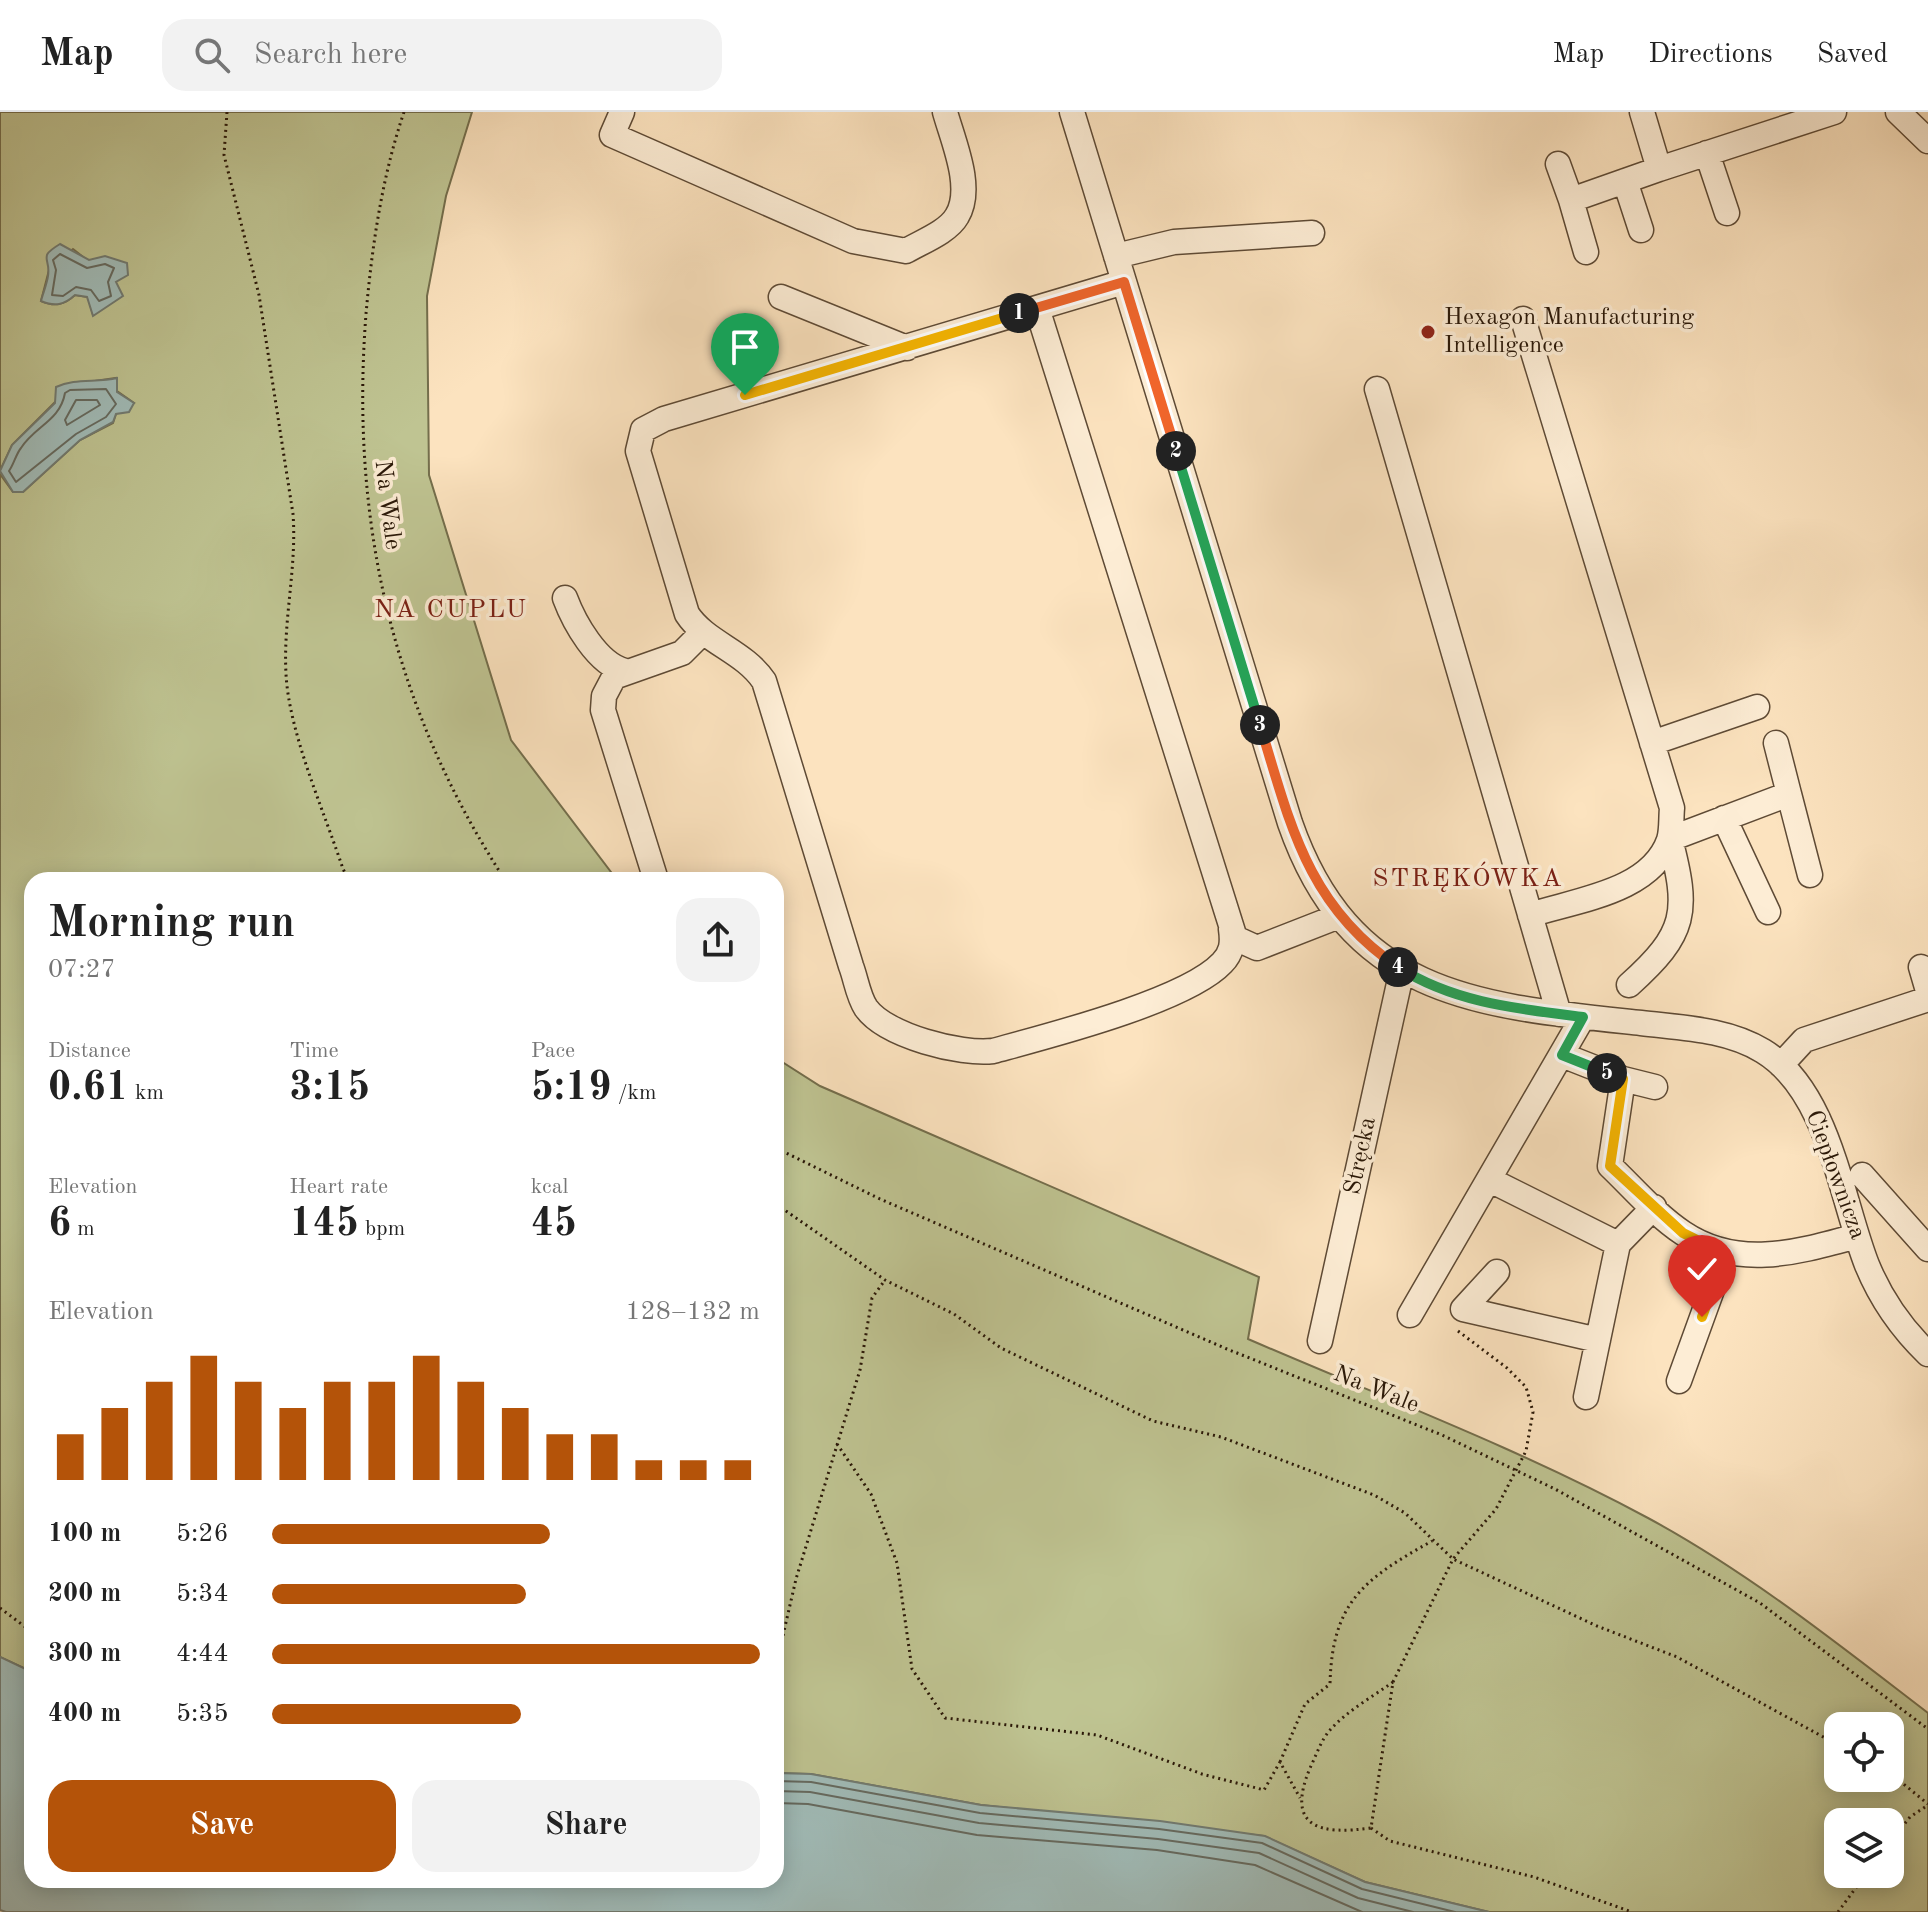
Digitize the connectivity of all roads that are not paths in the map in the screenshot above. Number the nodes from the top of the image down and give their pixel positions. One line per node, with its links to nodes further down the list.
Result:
1 (622, 112): 2 (street)
2 (945, 112)
3 (1072, 112): 17 (street, Ciepłownicza)
4 (1642, 112): 10 (street)
5 (1834, 112): 8 (street)
6 (1898, 112): 7 (street)
7 (1928, 141)
8 (1707, 153): 10 (street); 13 (street)
9 (1558, 164): 12 (street)
10 (1659, 169): 11 (street)
11 (1625, 181): 12 (street); 14 (street)
12 (1571, 200): 16 (street)
13 (1727, 213)
14 (1641, 230)
15 (1312, 233): 17 (street)
16 (1586, 252)
17 (1116, 256): 18 (street, Ciepłownicza)
18 (1124, 282): 20 (street); 37 (street, Ciepłownicza)
19 (781, 297): 22 (street)
20 (1037, 308): 22 (street); 38 (street)
21 (1523, 319): 28 (street)
22 (907, 348): 25 (street)
23 (1377, 389): 36 (street)
24 (565, 598): 26 (street)
25 (703, 632): 26 (street); 41 (street)
26 (625, 671): 33 (street)
27 (1757, 707): 28 (street)
28 (1652, 743): 32 (street)
29 (1776, 743): 30 (street)
30 (1789, 794): 31 (street); 34 (street)
31 (1724, 818): 32 (street); 35 (street)
32 (1670, 839): 36 (street); 43 (street)
33 (654, 872)
34 (1810, 875)
35 (1768, 912)
36 (1530, 915): 46 (street)
37 (1339, 916): 39 (street); 42 (street, Ciepłownicza)
38 (1231, 929): 39 (street); 41 (street)
39 (1261, 947): 41 (street)
40 (1921, 967): 44 (street)
41 (1215, 969)
42 (1402, 970): 46 (street, Ciepłownicza); 61 (street, Stręcka)
43 (1629, 985)
44 (1928, 991)
45 (1928, 999): 48 (street)
46 (1571, 1016): 47 (street); 48 (street, Ciepłownicza)
47 (1562, 1055): 49 (street); 52 (street)
48 (1781, 1065): 54 (street, Ciepłownicza)
49 (1623, 1079): 50 (street); 53 (street)
50 (1655, 1087)
51 (1862, 1175): 56 (street)
52 (1490, 1180): 55 (street); 59 (street)
53 (1654, 1207): 55 (street); 57 (street)
54 (1857, 1236): 57 (street); 62 (street, Ciepłownicza)
55 (1618, 1244): 60 (street)
56 (1928, 1249)
57 (1725, 1254): 63 (street)
58 (1497, 1272): 60 (street)
59 (1410, 1315)
60 (1598, 1340): 64 (street)
61 (1320, 1341)
62 (1928, 1354)
63 (1679, 1381)
64 (1586, 1397)

